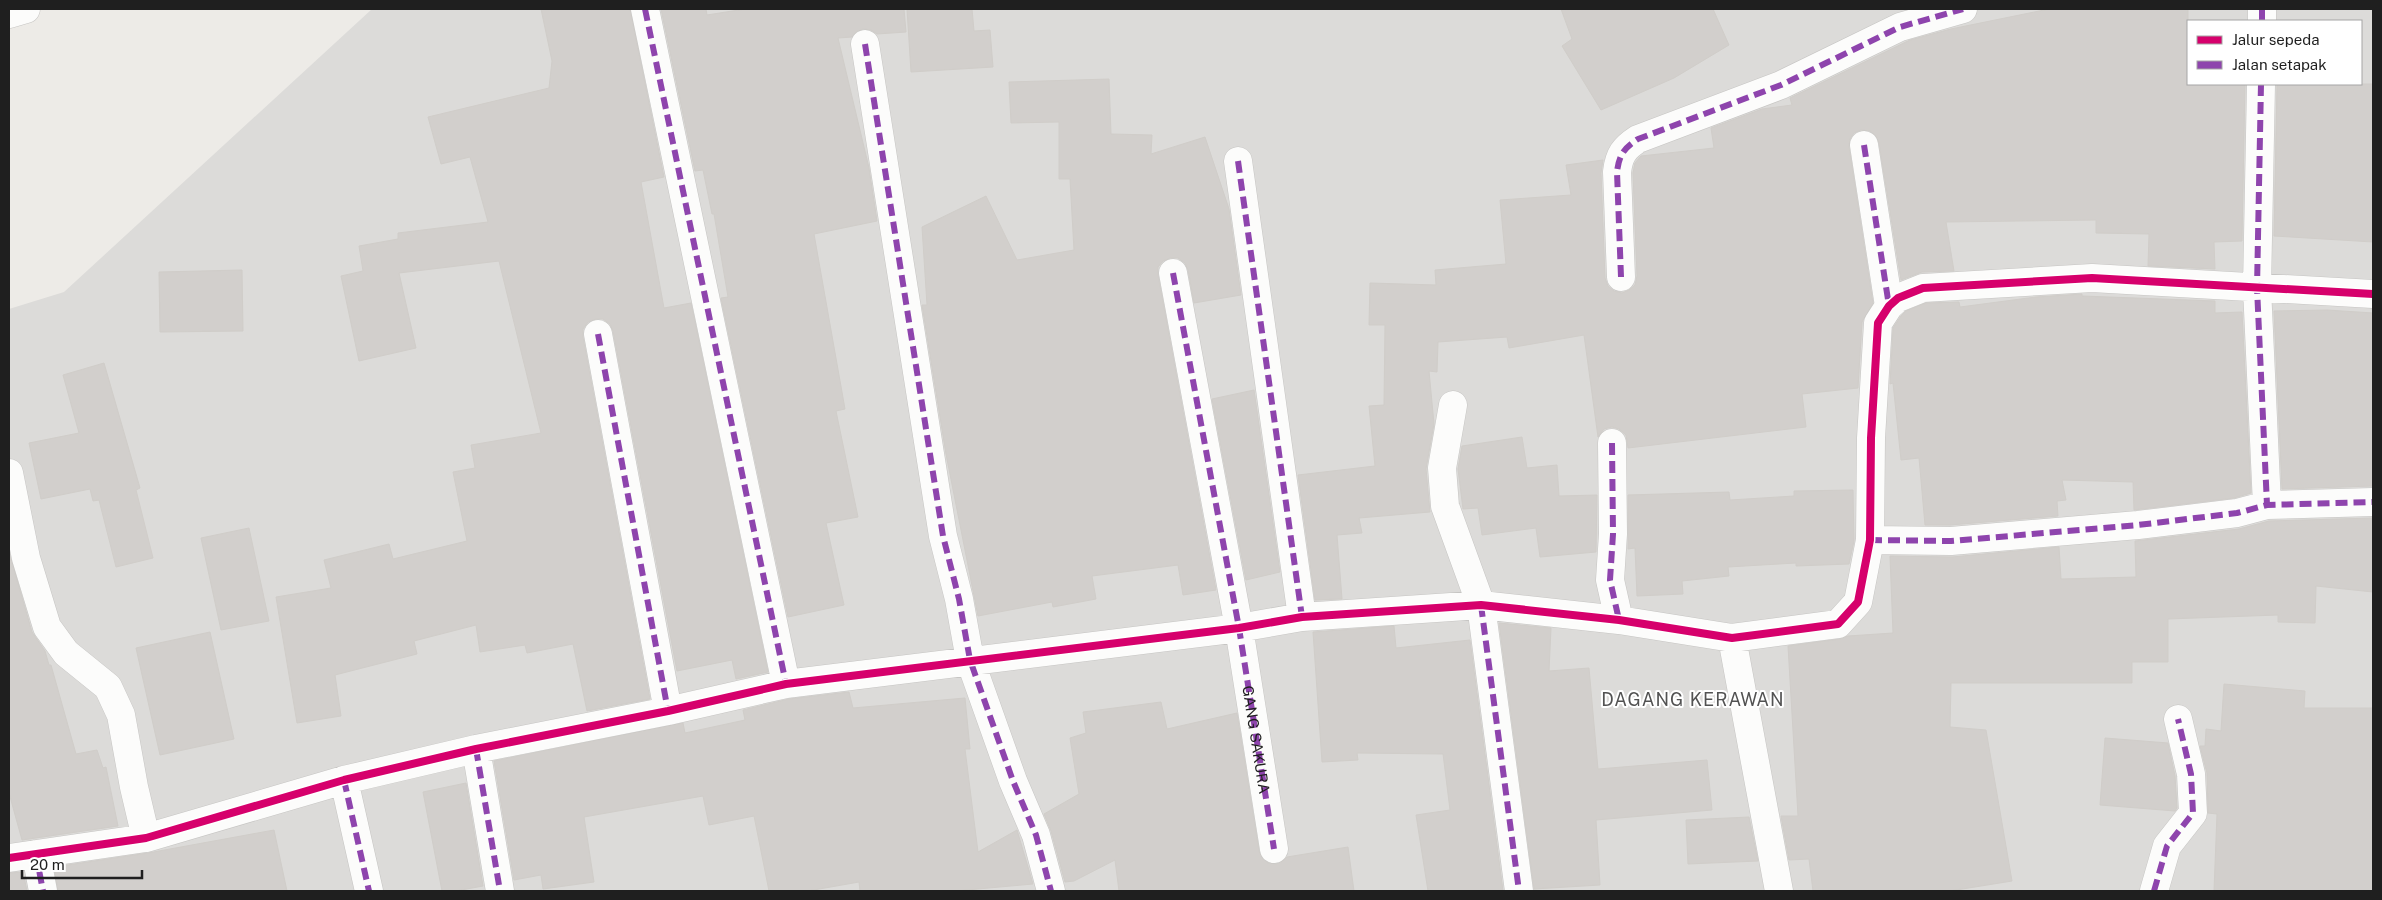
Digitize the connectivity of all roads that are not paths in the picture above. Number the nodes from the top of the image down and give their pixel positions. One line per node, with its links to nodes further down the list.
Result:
1 (26, 9): 4 (street)
2 (645, 9): 27 (street)
3 (1963, 9): 10 (street)
4 (9, 14)
5 (865, 44): 26 (street)
6 (2261, 85): 11 (street)
7 (1864, 144): 13 (street)
8 (1238, 160): 22 (street)
9 (1173, 273): 24 (street, GANG SAKURA)
10 (1621, 277)
11 (2257, 288): 12 (street); 13 (street); 19 (street)
12 (2373, 294)
13 (1888, 306): 20 (street)
14 (598, 334): 28 (street)
15 (1453, 405): 21 (street)
16 (1612, 443): 23 (street)
17 (9, 473): 32 (street)
18 (2373, 502): 19 (street)
19 (2266, 504): 20 (street)
20 (1870, 540): 25 (street)
21 (1481, 605): 22 (street); 23 (street); 40 (street)
22 (1302, 617): 24 (street)
23 (1618, 620): 25 (street)
24 (1238, 628): 26 (street); 33 (street, GANG SAKURA)
25 (1732, 638): 41 (street)
26 (970, 660): 27 (street); 39 (street)
27 (786, 684): 28 (street)
28 (668, 711): 30 (street)
29 (2178, 718): 42 (street)
30 (476, 749): 31 (street); 38 (street)
31 (344, 780): 32 (street); 37 (street)
32 (146, 838): 34 (street)
33 (1274, 849)
34 (36, 854): 35 (street); 36 (street)
35 (9, 858)
36 (43, 891)
37 (369, 891)
38 (500, 891)
39 (1051, 891)
40 (1519, 891)
41 (1779, 891)
42 (2154, 891)

